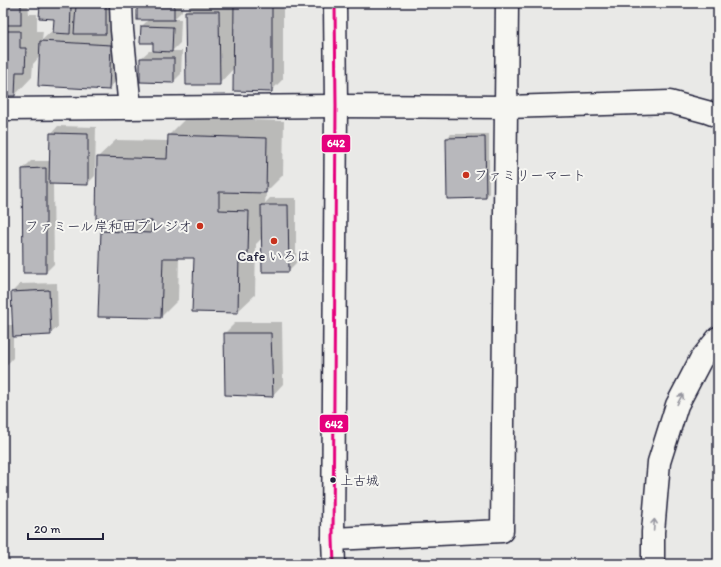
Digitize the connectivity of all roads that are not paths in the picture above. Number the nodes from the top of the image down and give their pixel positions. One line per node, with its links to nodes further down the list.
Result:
1 (121, 3): 6 (street)
2 (334, 3): 4 (street)
3 (507, 3): 5 (street)
4 (336, 106): 5 (street); 6 (street); 10 (street)
5 (507, 106): 8 (street); 10 (street)
6 (130, 108): 7 (street)
7 (3, 109)
8 (718, 116)
9 (718, 338): 12 (street, one-way to 9)
10 (333, 539): 11 (street)
11 (334, 564)
12 (653, 564)

